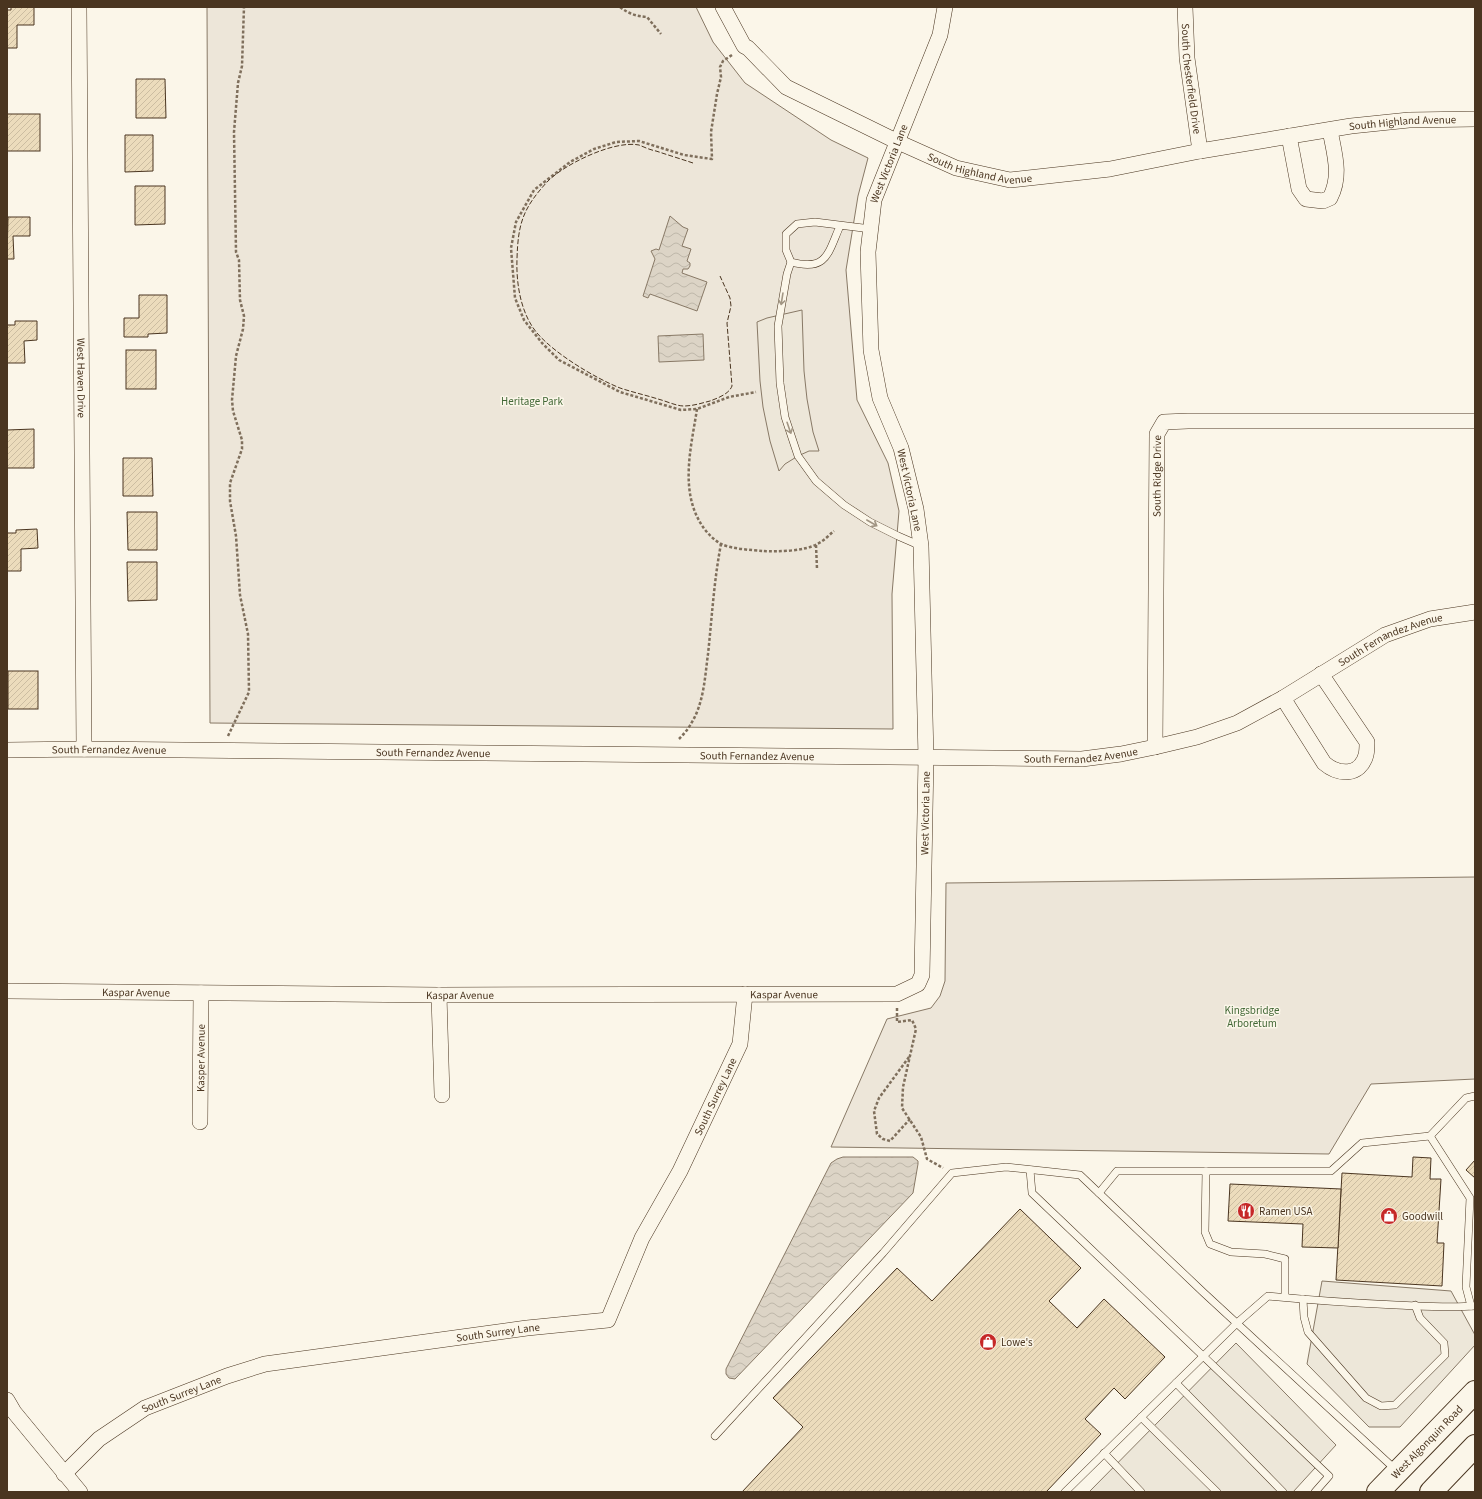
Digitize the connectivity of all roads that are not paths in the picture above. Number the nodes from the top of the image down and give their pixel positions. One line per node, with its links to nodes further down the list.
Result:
1 (79, 7): 19 (street, West Haven Drive)
2 (722, 7): 8 (street, South Highland Avenue)
3 (945, 7): 8 (street, West Victoria Lane)
4 (1185, 7): 9 (street, South Chesterfield Drive)
5 (1475, 118): 6 (street, South Highland Avenue)
6 (1330, 130): 7 (street, South Highland Avenue); 7 (street)
7 (1289, 136): 9 (street, South Highland Avenue)
8 (898, 142): 9 (street, South Highland Avenue); 11 (street, West Victoria Lane)
9 (1200, 151)
10 (840, 226): 11 (lane); 12 (lane); 12 (lane)
11 (870, 229): 14 (street, West Victoria Lane)
12 (791, 262): 14 (lane, one-way to 14)
13 (1475, 421): 18 (street, South Ridge Drive)
14 (921, 546): 21 (street, West Victoria Lane)
15 (1475, 612): 16 (street, South Fernandez Avenue)
16 (1321, 674): 17 (street, South Fernandez Avenue); 17 (street)
17 (1282, 698): 18 (street, South Fernandez Avenue)
18 (1155, 746): 21 (street, South Fernandez Avenue)
19 (84, 749): 20 (street, South Fernandez Avenue); 21 (street, South Fernandez Avenue)
20 (7, 750)
21 (926, 758): 22 (street, West Victoria Lane)
22 (912, 987): 25 (street, Kaspar Avenue)
23 (7, 991): 24 (street, Kaspar Avenue)
24 (201, 993): 26 (street, Kaspar Avenue); 29 (street, Kasper Avenue)
25 (745, 994): 26 (street, Kaspar Avenue); 48 (street, South Surrey Lane)
26 (439, 995): 27 (street)
27 (442, 1095)
28 (1475, 1096): 30 (lane)
29 (200, 1122)
30 (1430, 1136): 32 (lane); 37 (lane)
31 (1030, 1170): 33 (lane); 39 (lane); 44 (lane)
32 (1206, 1171): 33 (lane); 34 (lane)
33 (1098, 1193): 38 (lane)
34 (1285, 1297): 35 (lane); 38 (lane)
35 (1303, 1299): 36 (lane); 36 (lane)
36 (1415, 1306): 37 (lane)
37 (1473, 1306)
38 (1237, 1323): 39 (lane); 47 (lane)
39 (1204, 1355): 40 (lane); 54 (lane)
40 (1176, 1383): 43 (lane); 53 (lane)
41 (1475, 1392): 47 (main road, West Algonquin Road)
42 (7, 1400): 48 (street)
43 (1141, 1417): 46 (lane); 52 (lane)
44 (716, 1436)
45 (1475, 1446): 56 (main road)
46 (1104, 1453): 49 (lane); 51 (lane)
47 (1398, 1472): 55 (main road, West Algonquin Road)
48 (64, 1474): 50 (street)
49 (1069, 1491)
50 (80, 1492)
51 (1141, 1492)
52 (1218, 1492)
53 (1283, 1492)
54 (1315, 1492)
55 (1378, 1492)
56 (1431, 1492)

